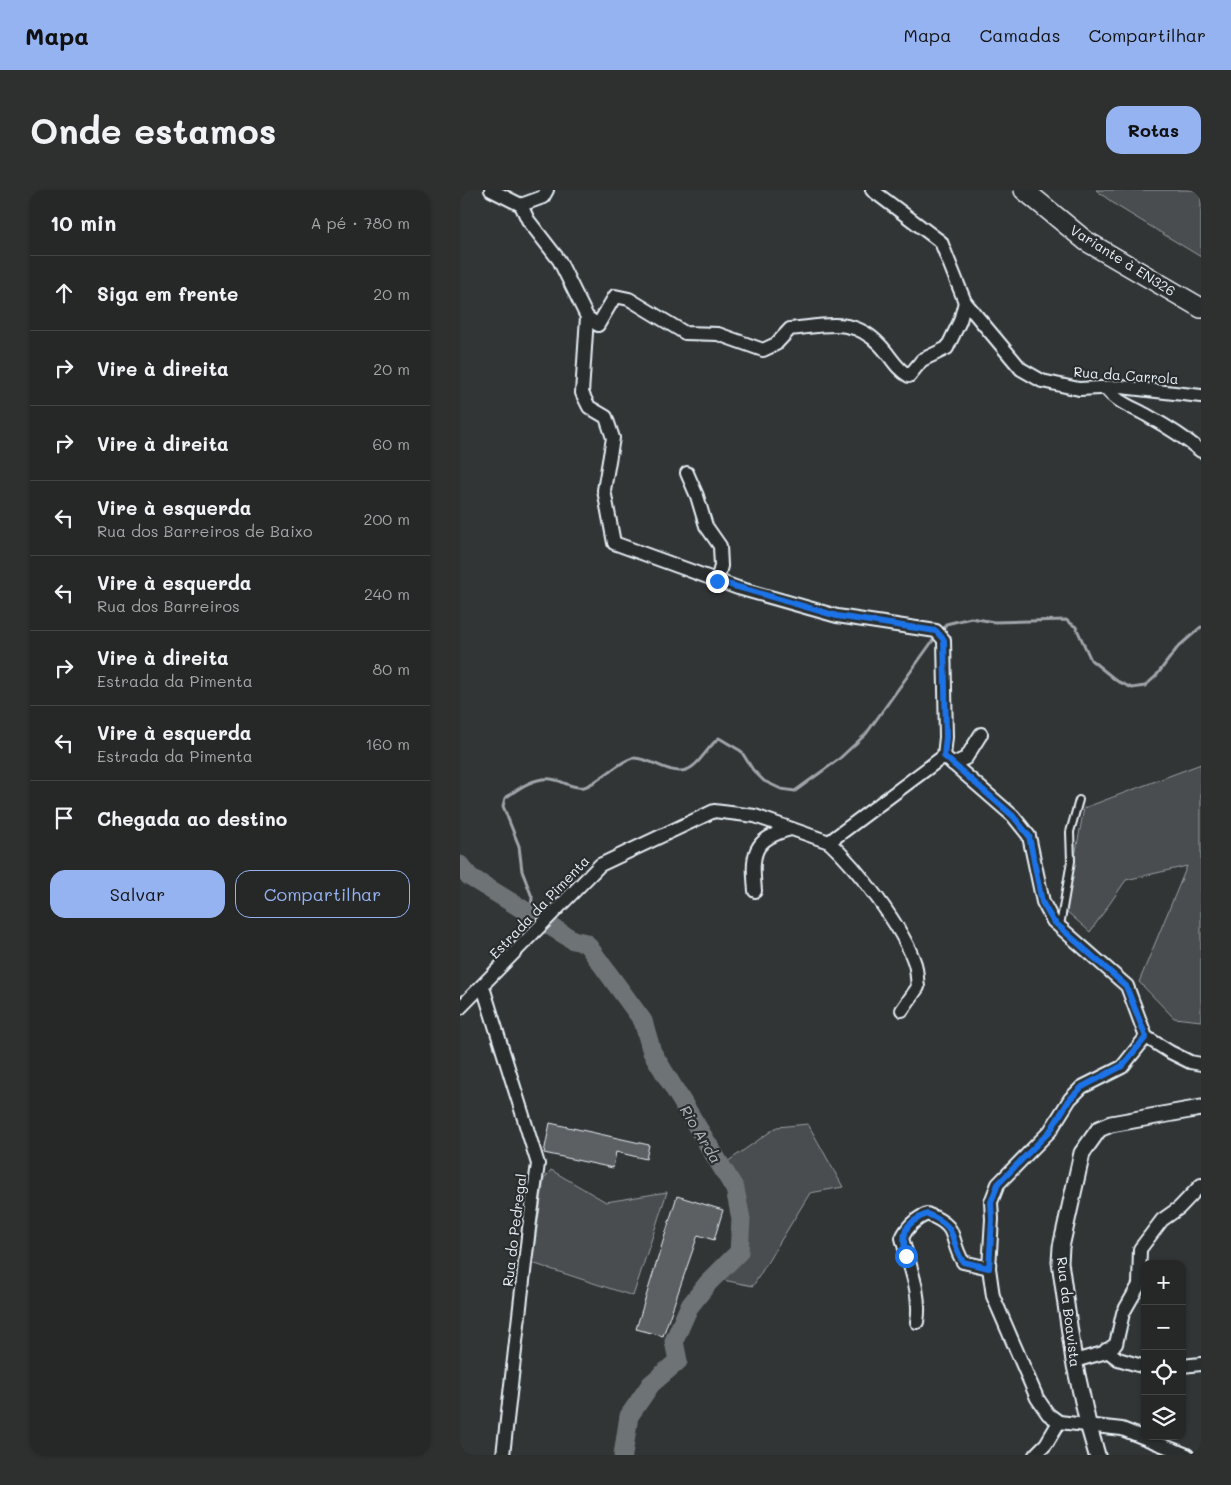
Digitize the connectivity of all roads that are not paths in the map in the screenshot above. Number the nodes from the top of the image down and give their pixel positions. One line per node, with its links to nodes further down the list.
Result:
1 (491, 190): 5 (street)
2 (547, 190): 5 (street)
3 (872, 190): 6 (street, Rua da Carrola)
4 (1024, 190): 7 (main road, Variante à EN326)
5 (521, 205): 8 (street)
6 (965, 302): 8 (street); 9 (street, Rua da Carrola)
7 (1201, 308)
8 (587, 317): 13 (street)
9 (1106, 388): 10 (street, Rua da Carrola); 11 (street)
10 (1201, 396)
11 (1201, 451)
12 (687, 474): 13 (street)
13 (717, 581): 15 (street)
14 (980, 734): 15 (street)
15 (948, 760): 18 (street); 20 (street)
16 (1079, 800): 20 (lane)
17 (791, 829): 18 (street, Estrada da Pimenta); 19 (street); 21 (street, Estrada da Pimenta)
18 (829, 842): 23 (street)
19 (755, 891)
20 (1060, 927): 24 (street)
21 (483, 987): 22 (street, Estrada da Pimenta); 37 (street, Rua do Pedregal)
22 (460, 1008)
23 (902, 1010)
24 (1146, 1037): 25 (street); 28 (street)
25 (1201, 1064)
26 (1201, 1108): 31 (street, Rua da Boavista)
27 (1201, 1185): 30 (street)
28 (989, 1268): 29 (street); 35 (street)
29 (917, 1322)
30 (1106, 1350): 31 (street); 33 (street)
31 (1074, 1361): 36 (street, Rua da Boavista)
32 (1201, 1364): 34 (street)
33 (1141, 1366)
34 (1186, 1366)
35 (1059, 1422): 36 (street); 38 (street)
36 (1088, 1424): 39 (street, Rua da Boavista); 40 (street)
37 (503, 1455)
38 (1035, 1455)
39 (1097, 1455)
40 (1186, 1455)

